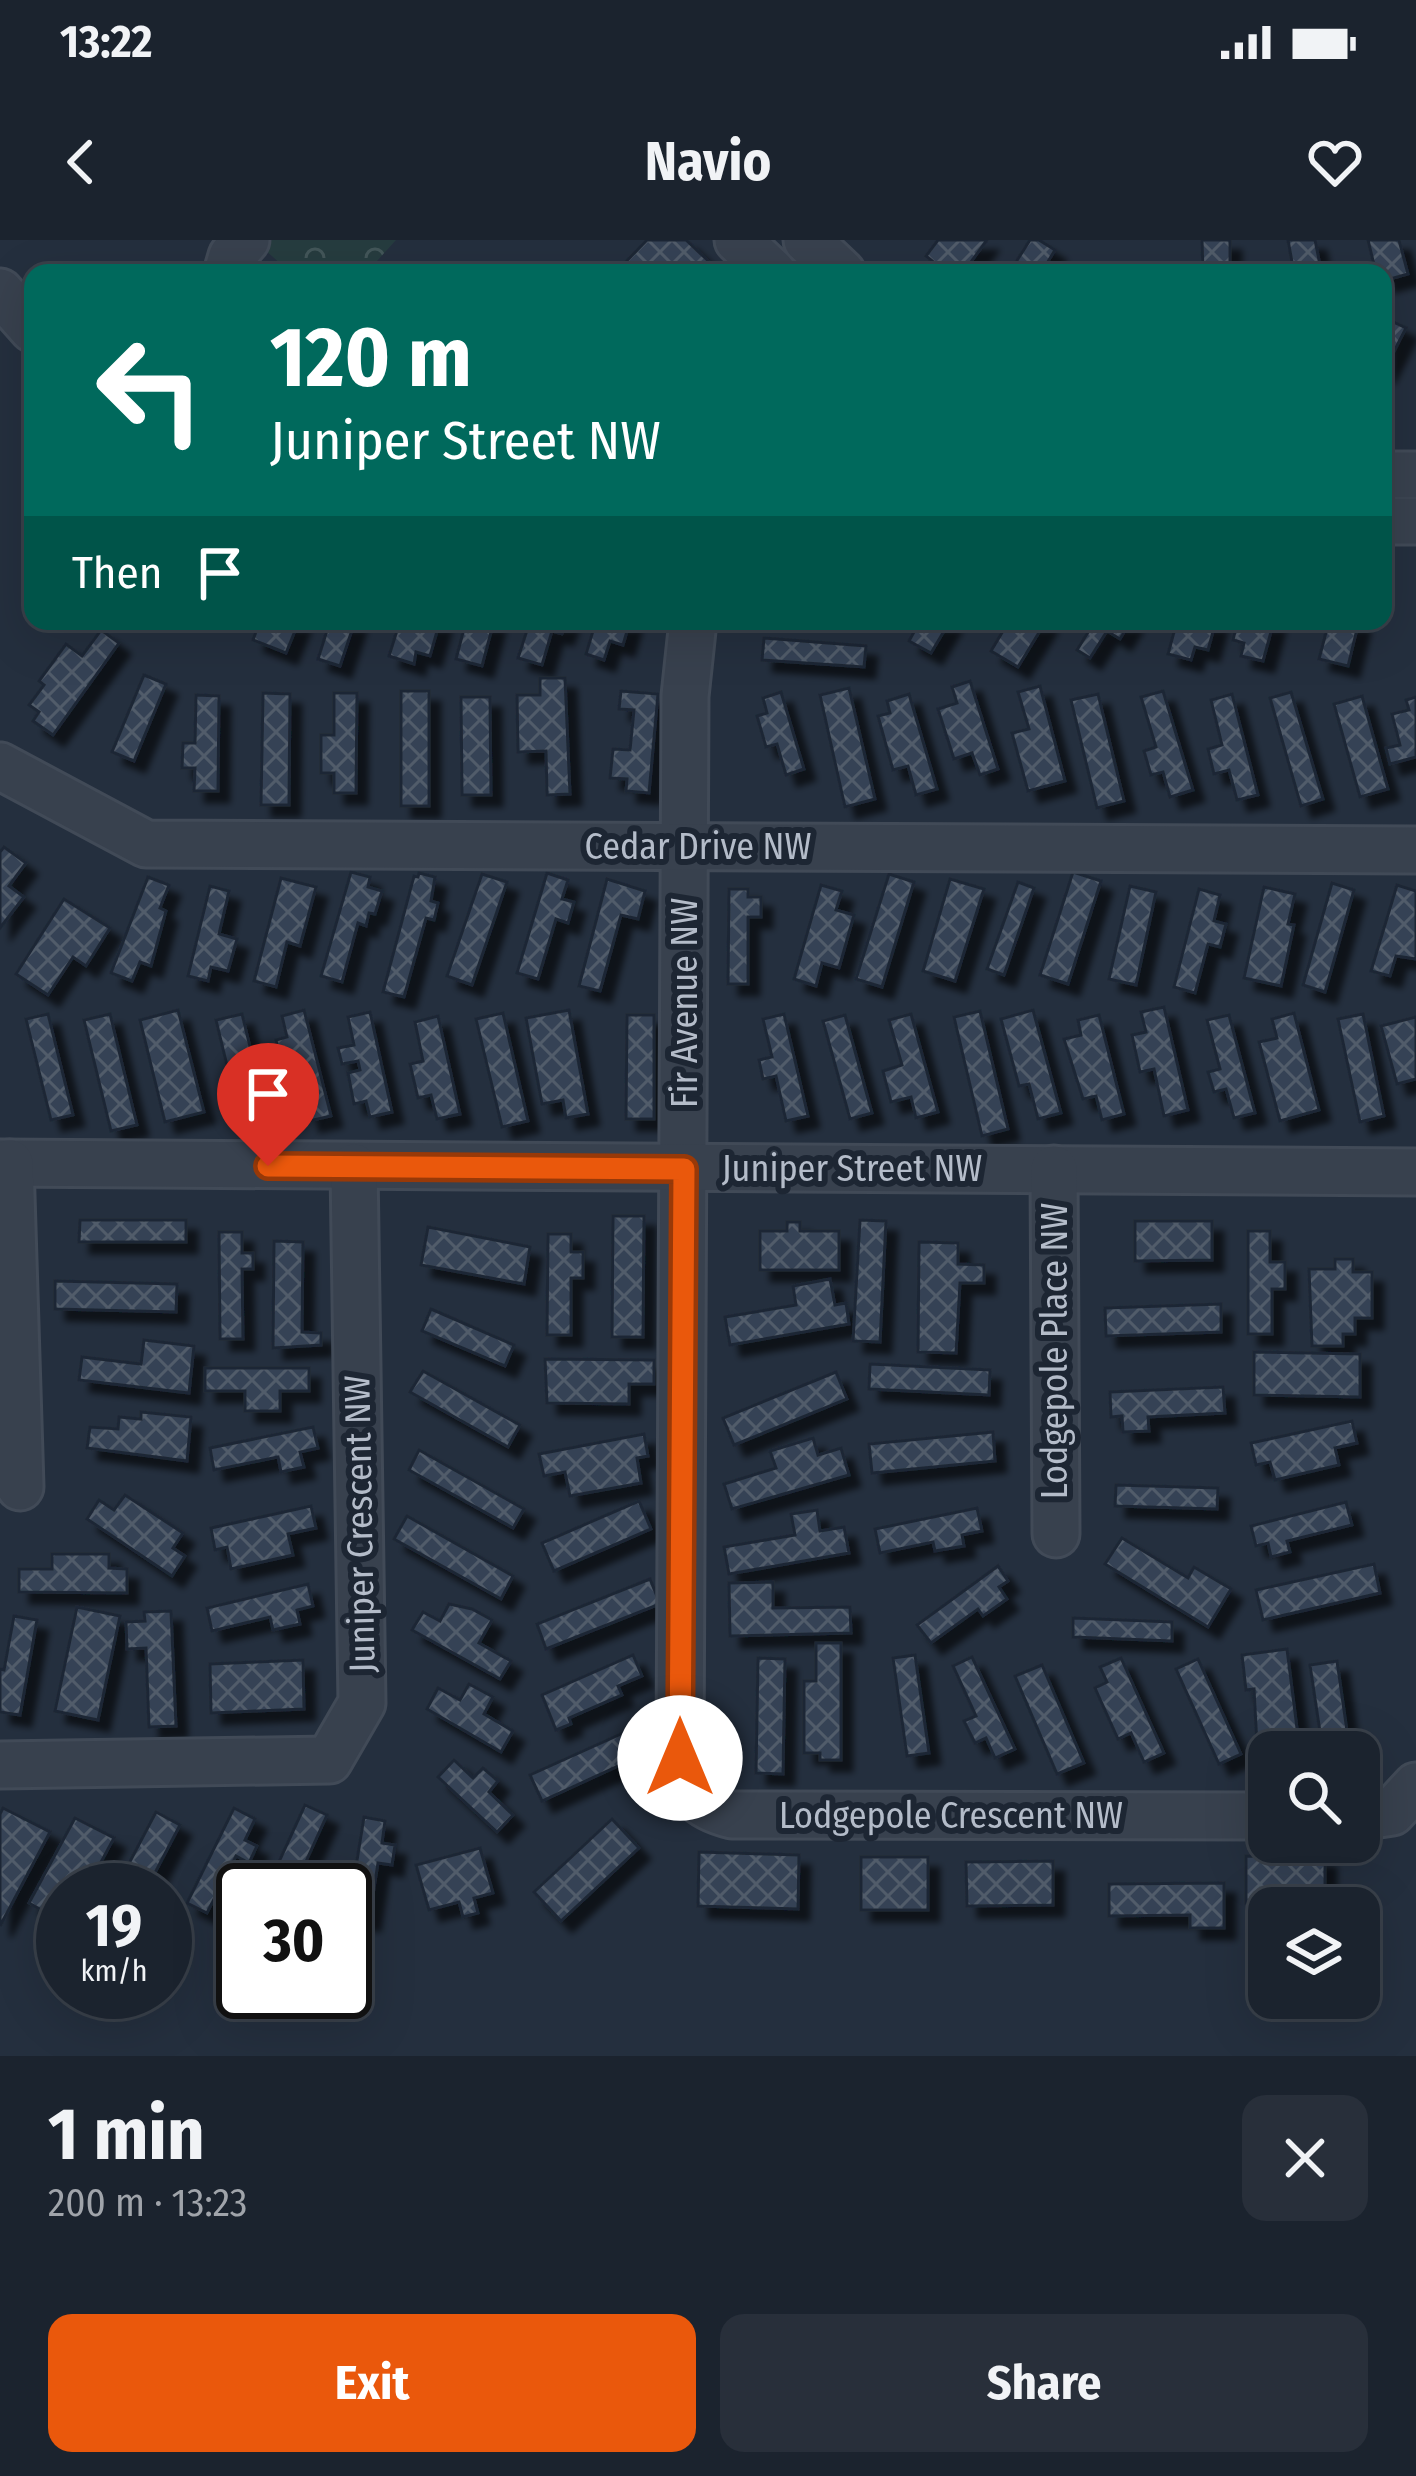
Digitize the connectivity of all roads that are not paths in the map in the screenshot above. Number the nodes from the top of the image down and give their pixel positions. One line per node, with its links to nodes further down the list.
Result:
1 (738, 240): 3 (street)
2 (807, 240): 4 (street)
3 (763, 264)
4 (832, 264)
5 (0, 292): 6 (street)
6 (24, 319)
7 (692, 630): 9 (street, Fir Avenue NW)
8 (0, 766): 9 (street, Cedar Drive NW)
9 (686, 846): 10 (street, Cedar Drive NW); 13 (street, Fir Avenue NW)
10 (1416, 850)
11 (5, 1163): 12 (street, Juniper Street NW); 16 (street)
12 (355, 1167): 13 (street, Juniper Street NW); 18 (street, Juniper Crescent NW)
13 (684, 1169): 14 (street, Juniper Street NW); 21 (street, Lodgepole Crescent NW)
14 (1054, 1169): 15 (street, Juniper Street NW); 17 (street, Lodgepole Place NW)
15 (1416, 1172)
16 (20, 1487)
17 (1056, 1534)
18 (0, 1765)
19 (1416, 1786): 20 (street)
20 (1380, 1813)
21 (1248, 1816)

